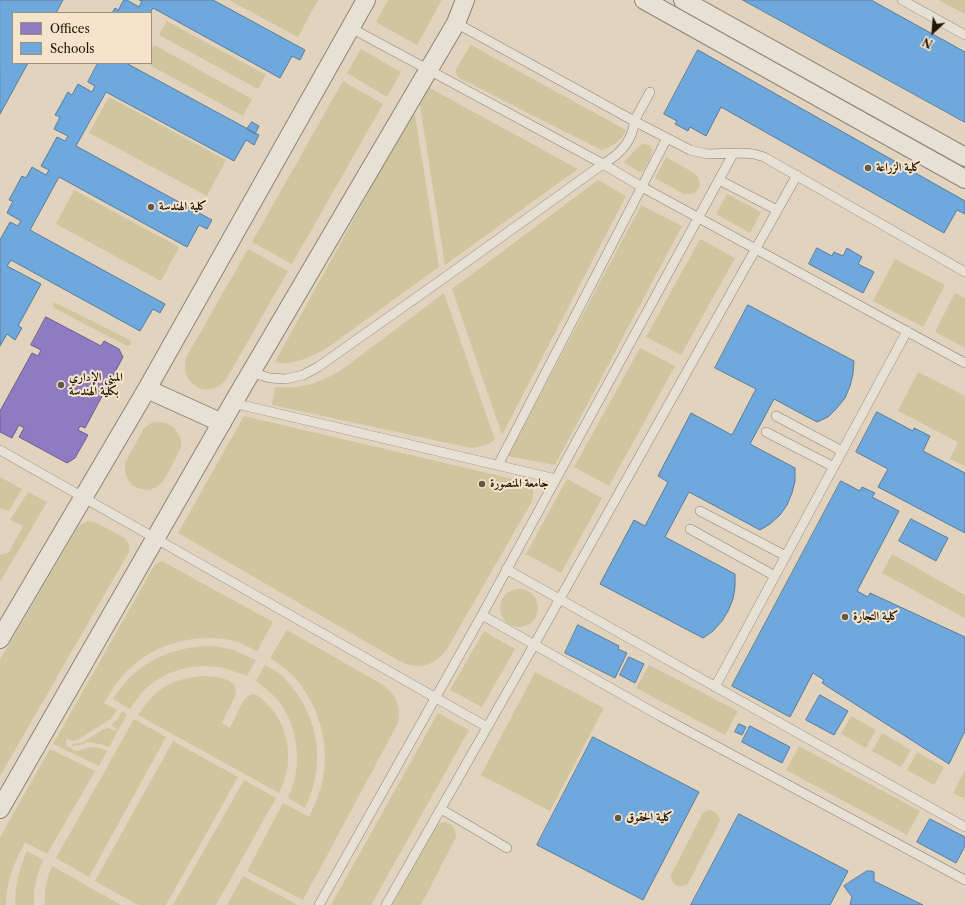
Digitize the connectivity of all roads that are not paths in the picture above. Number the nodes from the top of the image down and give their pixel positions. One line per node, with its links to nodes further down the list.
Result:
1 (366, 0): 7 (street)
2 (465, 0): 6 (street)
3 (644, 0): 18 (street)
4 (683, 0): 14 (street)
5 (902, 0): 8 (lane)
6 (456, 23): 9 (street); 11 (lane)
7 (351, 28): 9 (lane); 27 (street)
8 (965, 35)
9 (429, 69): 15 (lane); 26 (street)
10 (650, 92): 11 (lane)
11 (634, 121): 12 (lane); 15 (lane)
12 (667, 138): 13 (lane); 19 (lane)
13 (733, 154): 16 (lane); 17 (lane)
14 (965, 157)
15 (603, 164): 19 (lane); 26 (lane)
16 (797, 175): 20 (lane); 23 (lane)
17 (719, 180): 20 (lane); 21 (lane)
18 (965, 180)
19 (642, 187): 21 (lane); 34 (lane)
20 (777, 210): 22 (lane)
21 (698, 218): 22 (lane); 36 (lane)
22 (755, 248): 24 (lane); 44 (lane)
23 (965, 272)
24 (907, 331): 25 (lane); 33 (lane)
25 (965, 363)
26 (252, 372): 28 (street)
27 (147, 388): 30 (street); 37 (street)
28 (233, 404): 30 (street); 34 (lane)
29 (776, 416): 33 (lane)
30 (222, 423): 40 (street)
31 (766, 432): 35 (lane)
32 (0, 450): 37 (lane)
33 (842, 450): 35 (lane)
34 (498, 465): 36 (lane)
35 (834, 467): 41 (lane)
36 (556, 479): 42 (lane)
37 (83, 497): 40 (lane); 46 (street)
38 (700, 511): 41 (lane)
39 (690, 529): 43 (lane)
40 (155, 538): 49 (lane); 51 (street)
41 (786, 556): 43 (lane)
42 (506, 569): 44 (lane); 45 (lane)
43 (775, 576): 48 (lane)
44 (560, 599): 47 (lane); 48 (lane)
45 (482, 615): 47 (lane); 49 (lane)
46 (0, 639)
47 (534, 645): 50 (lane); 55 (lane)
48 (715, 687): 53 (lane)
49 (436, 697): 50 (lane); 56 (lane)
50 (487, 727): 52 (lane)
51 (0, 808)
52 (440, 809): 54 (lane); 57 (lane)
53 (965, 827)
54 (508, 848)
55 (965, 880)
56 (319, 905)
57 (386, 905)

